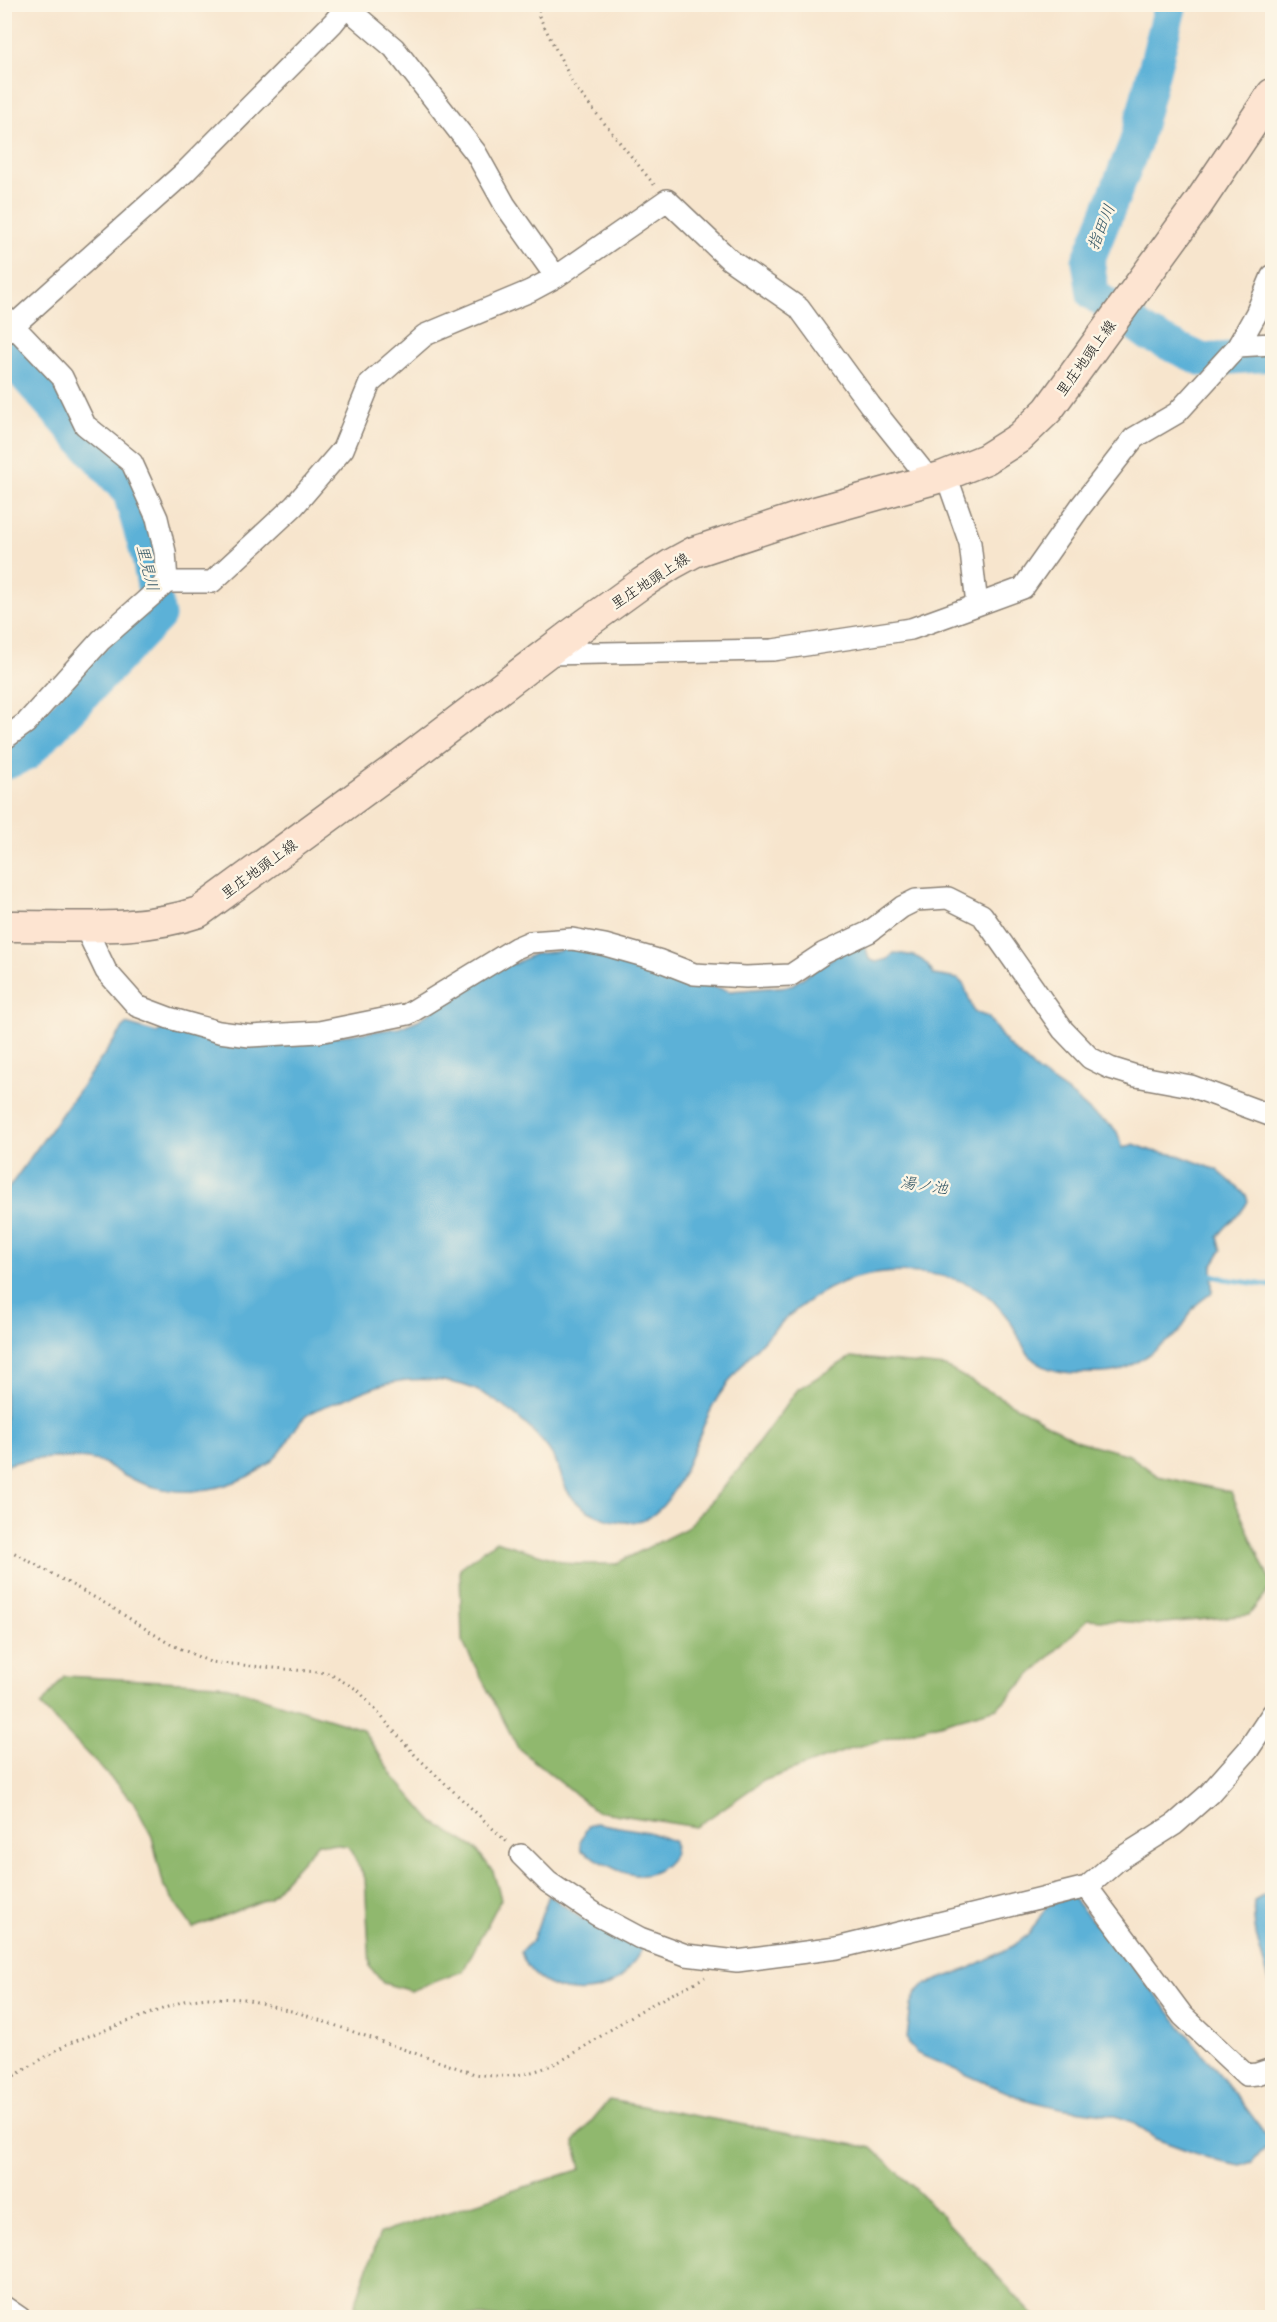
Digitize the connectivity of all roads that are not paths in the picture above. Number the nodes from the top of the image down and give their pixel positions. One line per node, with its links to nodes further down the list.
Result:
1 (1272, 94): 7 (main road, 里庄地頭上線)
2 (1272, 276): 6 (street)
3 (556, 277): 4 (street); 7 (street); 8 (street)
4 (7, 325): 8 (street)
5 (1272, 344): 6 (street)
6 (1231, 354): 9 (street)
7 (938, 478): 9 (street); 10 (main road, 里庄地頭上線)
8 (167, 582): 11 (street)
9 (977, 605): 10 (street)
10 (547, 654): 12 (main road, 里庄地頭上線)
11 (4, 739)
12 (84, 925): 13 (main road, 里庄地頭上線); 14 (street)
13 (4, 926)
14 (1272, 1116)
15 (1272, 1714): 17 (street)
16 (521, 1855): 17 (street)
17 (1087, 1887): 18 (street)
18 (1272, 2069)
19 (4, 2307): 20 (street)
20 (20, 2318)

